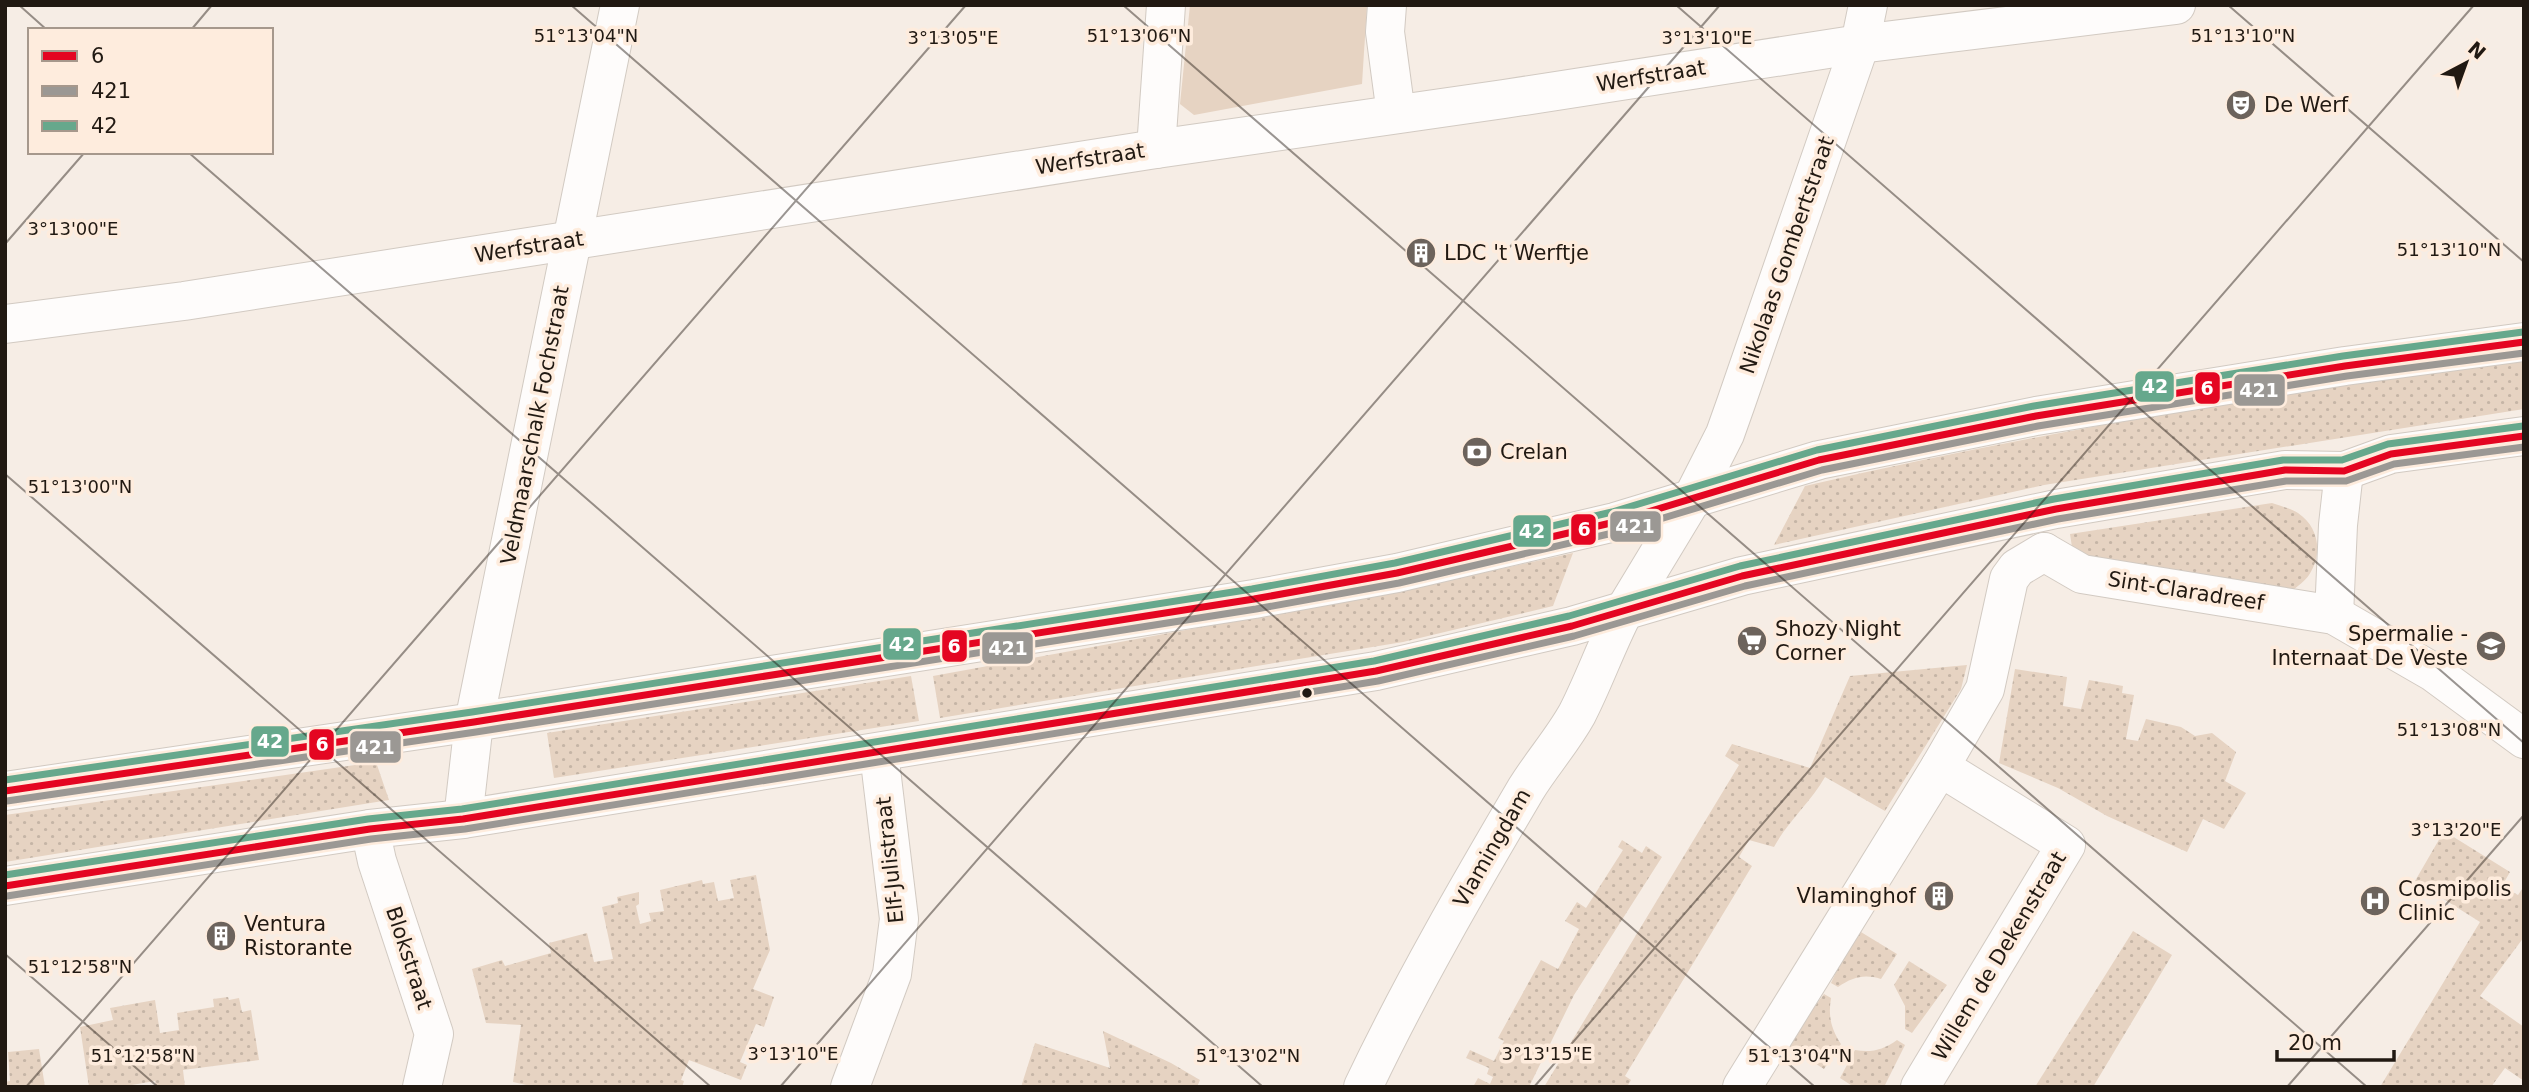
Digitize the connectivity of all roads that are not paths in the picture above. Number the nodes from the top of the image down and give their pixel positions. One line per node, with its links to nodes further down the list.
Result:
1 (620, 5): 9 (street, Veldmaarschalk Fochstraat)
2 (1166, 5): 8 (street)
3 (1387, 5): 7 (street)
4 (1868, 5): 6 (street, Nikolaas Gombertstraat)
5 (2176, 5): 6 (street, Werfstraat)
6 (1860, 44): 7 (street, Werfstraat); 14 (street, Nikolaas Gombertstraat)
7 (1396, 114): 8 (street, Werfstraat)
8 (1156, 149): 9 (street, Werfstraat)
9 (573, 240): 10 (street, Werfstraat); 19 (street, Veldmaarschalk Fochstraat)
10 (5, 324)
11 (2524, 342): 14 (street)
12 (2524, 436): 13 (street)
13 (2344, 471): 15 (street); 18 (street)
14 (1692, 499): 17 (street, Nikolaas Gombertstraat); 19 (street)
15 (2056, 509): 16 (street); 17 (street)
16 (2044, 552): 18 (street, Sint-Claradreef); 22 (street)
17 (1623, 612): 21 (street); 29 (street, Vlamingdam)
18 (2334, 615): 20 (street, Sint-Claradreef)
19 (474, 722): 23 (street); 24 (street, Veldmaarschalk Fochstraat)
20 (2524, 739)
21 (879, 752): 24 (street); 28 (street, Elf-Julistraat)
22 (1940, 767): 30 (street); 31 (street, Willem de Dekenstraat)
23 (5, 791)
24 (463, 819): 25 (street)
25 (370, 829): 26 (street); 27 (street, Blokstraat)
26 (5, 886)
27 (422, 1087)
28 (850, 1087)
29 (1363, 1087)
30 (1742, 1087)
31 (1920, 1087)

